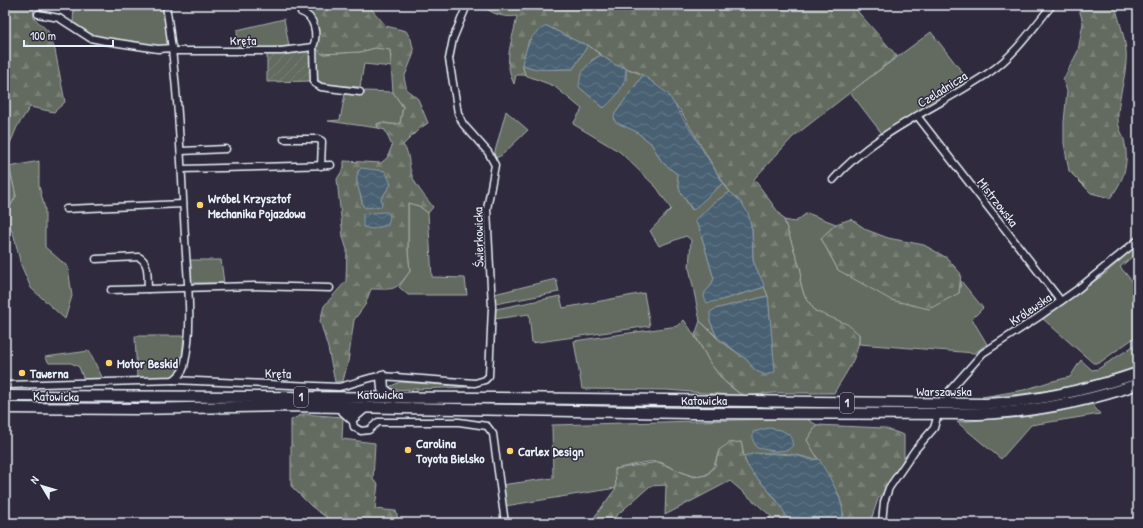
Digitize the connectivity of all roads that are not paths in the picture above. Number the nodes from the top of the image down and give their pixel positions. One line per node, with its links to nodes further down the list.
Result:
1 (166, 5): 7 (street)
2 (467, 5): 27 (street, Świerkowicka)
3 (1052, 5): 9 (street, Czeladnicza)
4 (301, 12): 6 (street)
5 (38, 14): 7 (street, Kręta)
6 (313, 47): 7 (street, Kręta); 8 (street)
7 (173, 50): 12 (street)
8 (360, 92)
9 (918, 116): 16 (street, Czeladnicza); 25 (street, Mistrzowska)
10 (284, 139): 14 (street)
11 (226, 149): 12 (street)
12 (180, 151): 15 (street)
13 (331, 165): 14 (street)
14 (321, 166): 15 (street)
15 (182, 169): 17 (street)
16 (833, 180)
17 (183, 204): 18 (street); 21 (street)
18 (66, 209)
19 (1138, 240): 25 (street, Królewska)
20 (96, 259): 23 (street)
21 (187, 286): 22 (street); 23 (street); 28 (street)
22 (330, 288)
23 (148, 289): 24 (street)
24 (111, 290)
25 (1061, 301): 34 (street, Królewska)
26 (1138, 373): 34 (main road, Warszawska / 1)
27 (382, 376): 28 (street, Kręta); 32 (main road)
28 (173, 380): 29 (street, Kręta)
29 (5, 384)
30 (1138, 384): 39 (main road, Warszawska / 1)
31 (5, 396): 32 (main road, Katowicka / 1)
32 (394, 398): 33 (main road, Katowicka / 1)
33 (747, 402): 34 (main road, Warszawska / 1)
34 (946, 404)
35 (340, 407): 36 (main road, Katowicka / 1); 37 (main road, Katowicka / 1); 40 (main road)
36 (365, 407): 38 (main road, Katowicka / 1); 40 (main road)
37 (5, 408)
38 (754, 413): 39 (main road, Warszawska / 1)
39 (938, 414): 42 (street)
40 (352, 418): 41 (street)
41 (505, 523)
42 (882, 523)

